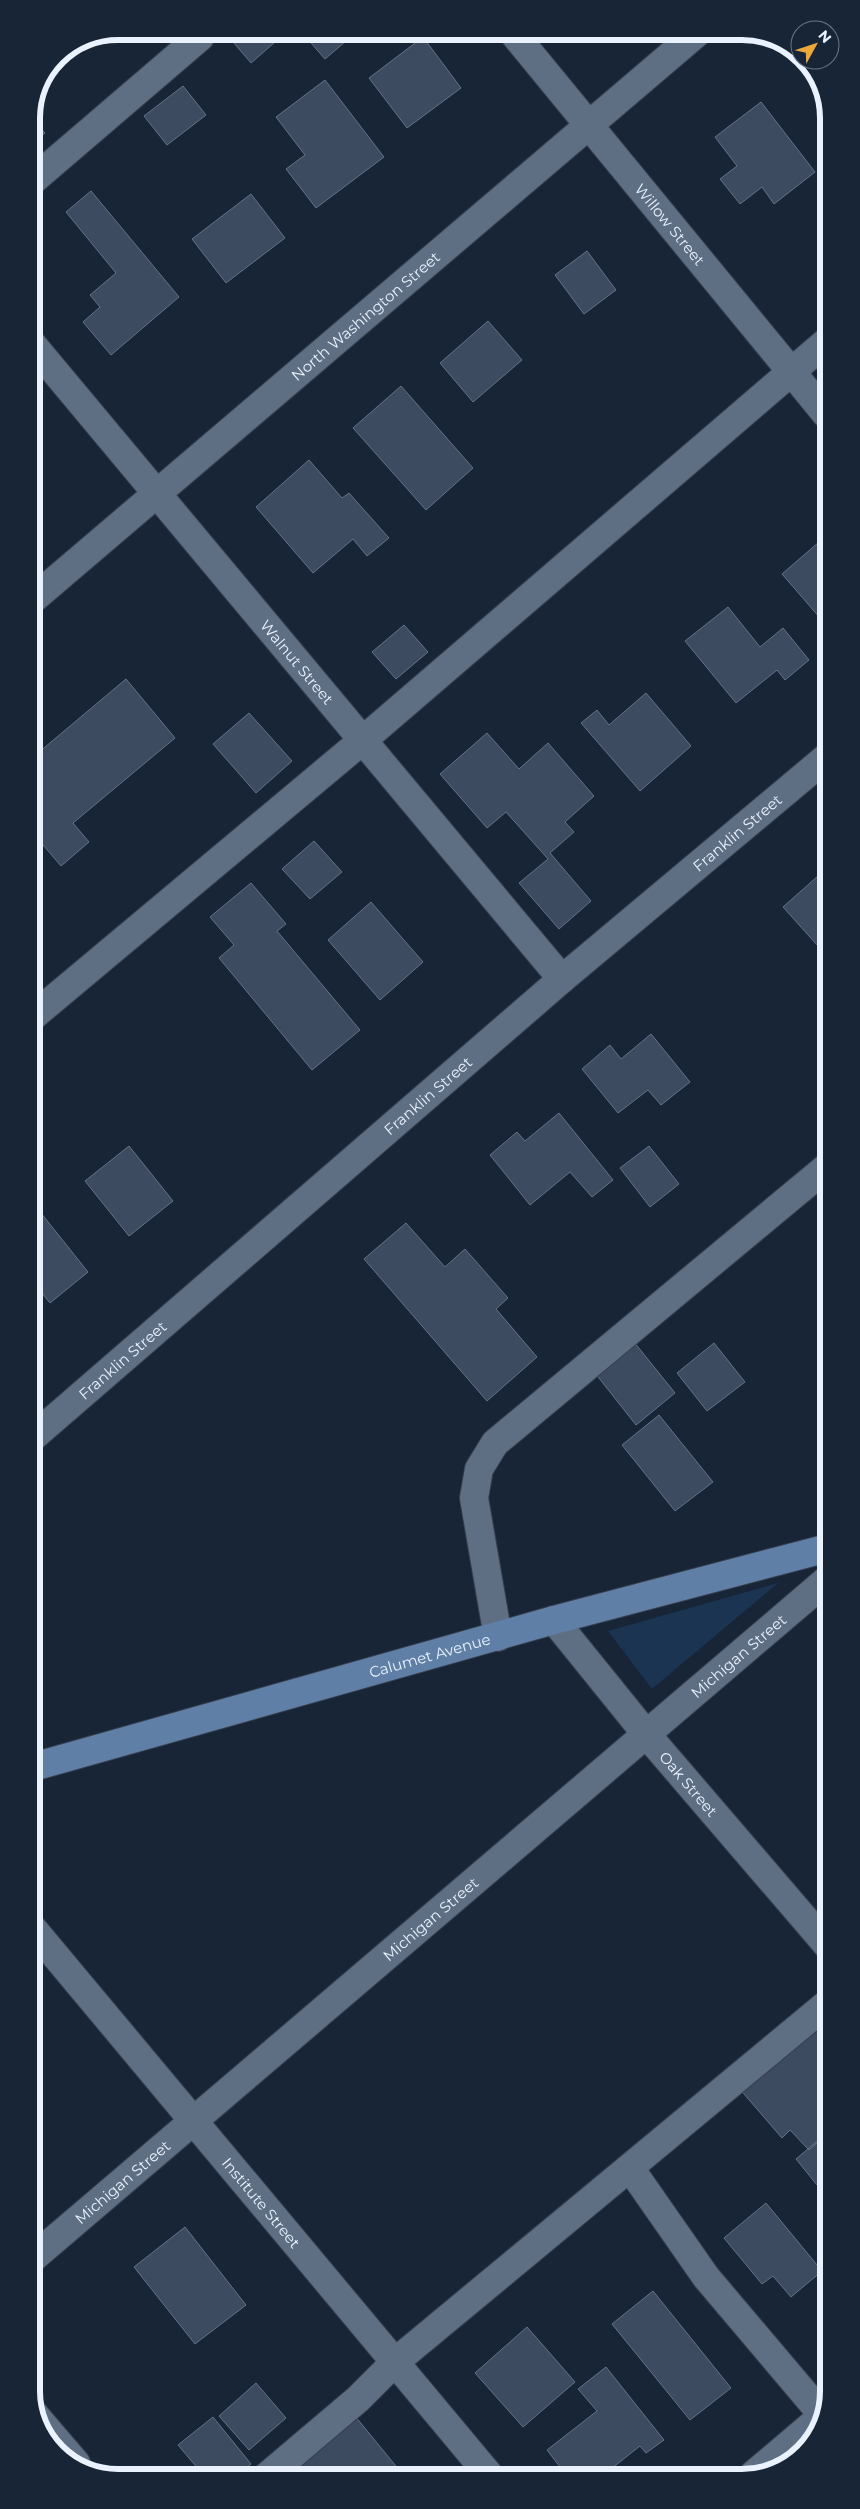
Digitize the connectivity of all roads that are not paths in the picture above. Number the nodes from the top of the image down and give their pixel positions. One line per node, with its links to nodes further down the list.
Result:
1 (196, 40): 5 (street)
2 (519, 40): 4 (street, Willow Street)
3 (689, 40): 4 (street, North Washington Street)
4 (589, 124): 8 (street, Willow Street); 10 (street, North Washington Street)
5 (40, 174)
6 (820, 347): 8 (street)
7 (40, 354): 10 (street, Walnut Street)
8 (792, 372): 9 (street, Willow Street); 12 (street)
9 (820, 407)
10 (156, 492): 11 (street, North Washington Street); 12 (street, Walnut Street)
11 (40, 593)
12 (363, 740): 14 (street, Walnut Street); 15 (street)
13 (820, 770): 14 (street, Franklin Street)
14 (562, 979): 17 (street, Franklin Street)
15 (40, 1010)
16 (820, 1173): 21 (street)
17 (40, 1432)
18 (820, 1550): 20 (main road, Calumet Avenue)
19 (820, 1587): 22 (street, Michigan Street)
20 (554, 1620): 21 (main road, Calumet Avenue); 22 (street, Oak Street)
21 (498, 1637): 23 (main road, Calumet Avenue)
22 (647, 1735): 25 (street, Oak Street); 27 (street, Michigan Street)
23 (40, 1765)
24 (40, 1937): 27 (street, Institute Street)
25 (820, 1937)
26 (820, 2010): 28 (street)
27 (194, 2121): 29 (street, Michigan Street); 30 (street, Institute Street)
28 (630, 2168): 30 (street); 31 (street)
29 (40, 2252)
30 (395, 2362): 34 (street); 35 (street, Institute Street)
31 (817, 2409)
32 (812, 2425): 33 (street)
33 (764, 2465)
34 (275, 2469)
35 (484, 2469)

